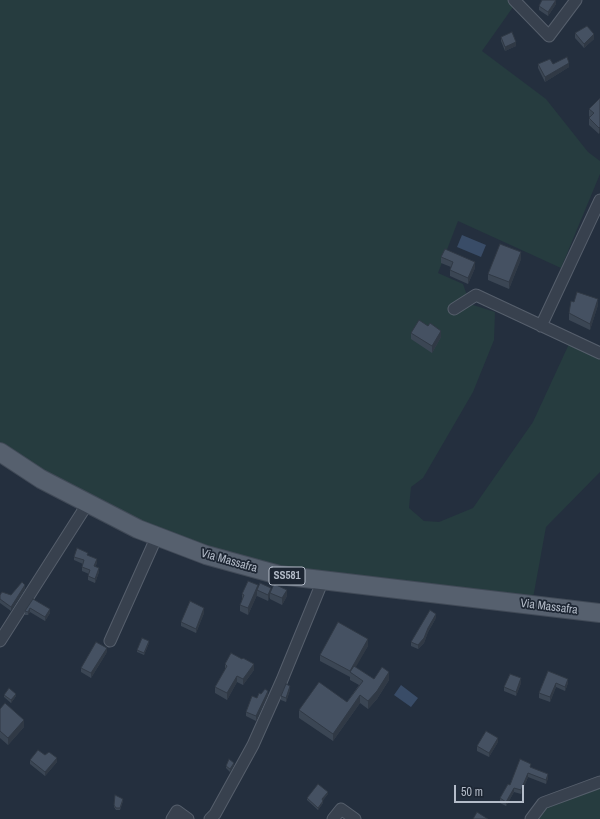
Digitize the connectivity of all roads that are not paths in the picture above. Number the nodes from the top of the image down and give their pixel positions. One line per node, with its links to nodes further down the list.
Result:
1 (514, 0): 2 (street)
2 (576, 0)
3 (600, 200): 5 (street)
4 (454, 309): 5 (street)
5 (541, 326): 6 (street)
6 (600, 353)
7 (0, 452): 8 (main road, Via Massafra / SS581)
8 (88, 503): 9 (main road, Via Massafra / SS581); 12 (street)
9 (157, 536): 10 (main road, Via Massafra / SS581); 13 (street)
10 (323, 580): 11 (main road, Via Massafra / SS581); 17 (street)
11 (600, 613)
12 (0, 641)
13 (110, 641)
14 (600, 782): 20 (street)
15 (172, 819): 16 (street)
16 (188, 819)
17 (210, 819)
18 (333, 819): 19 (street)
19 (355, 819)
20 (531, 819)

